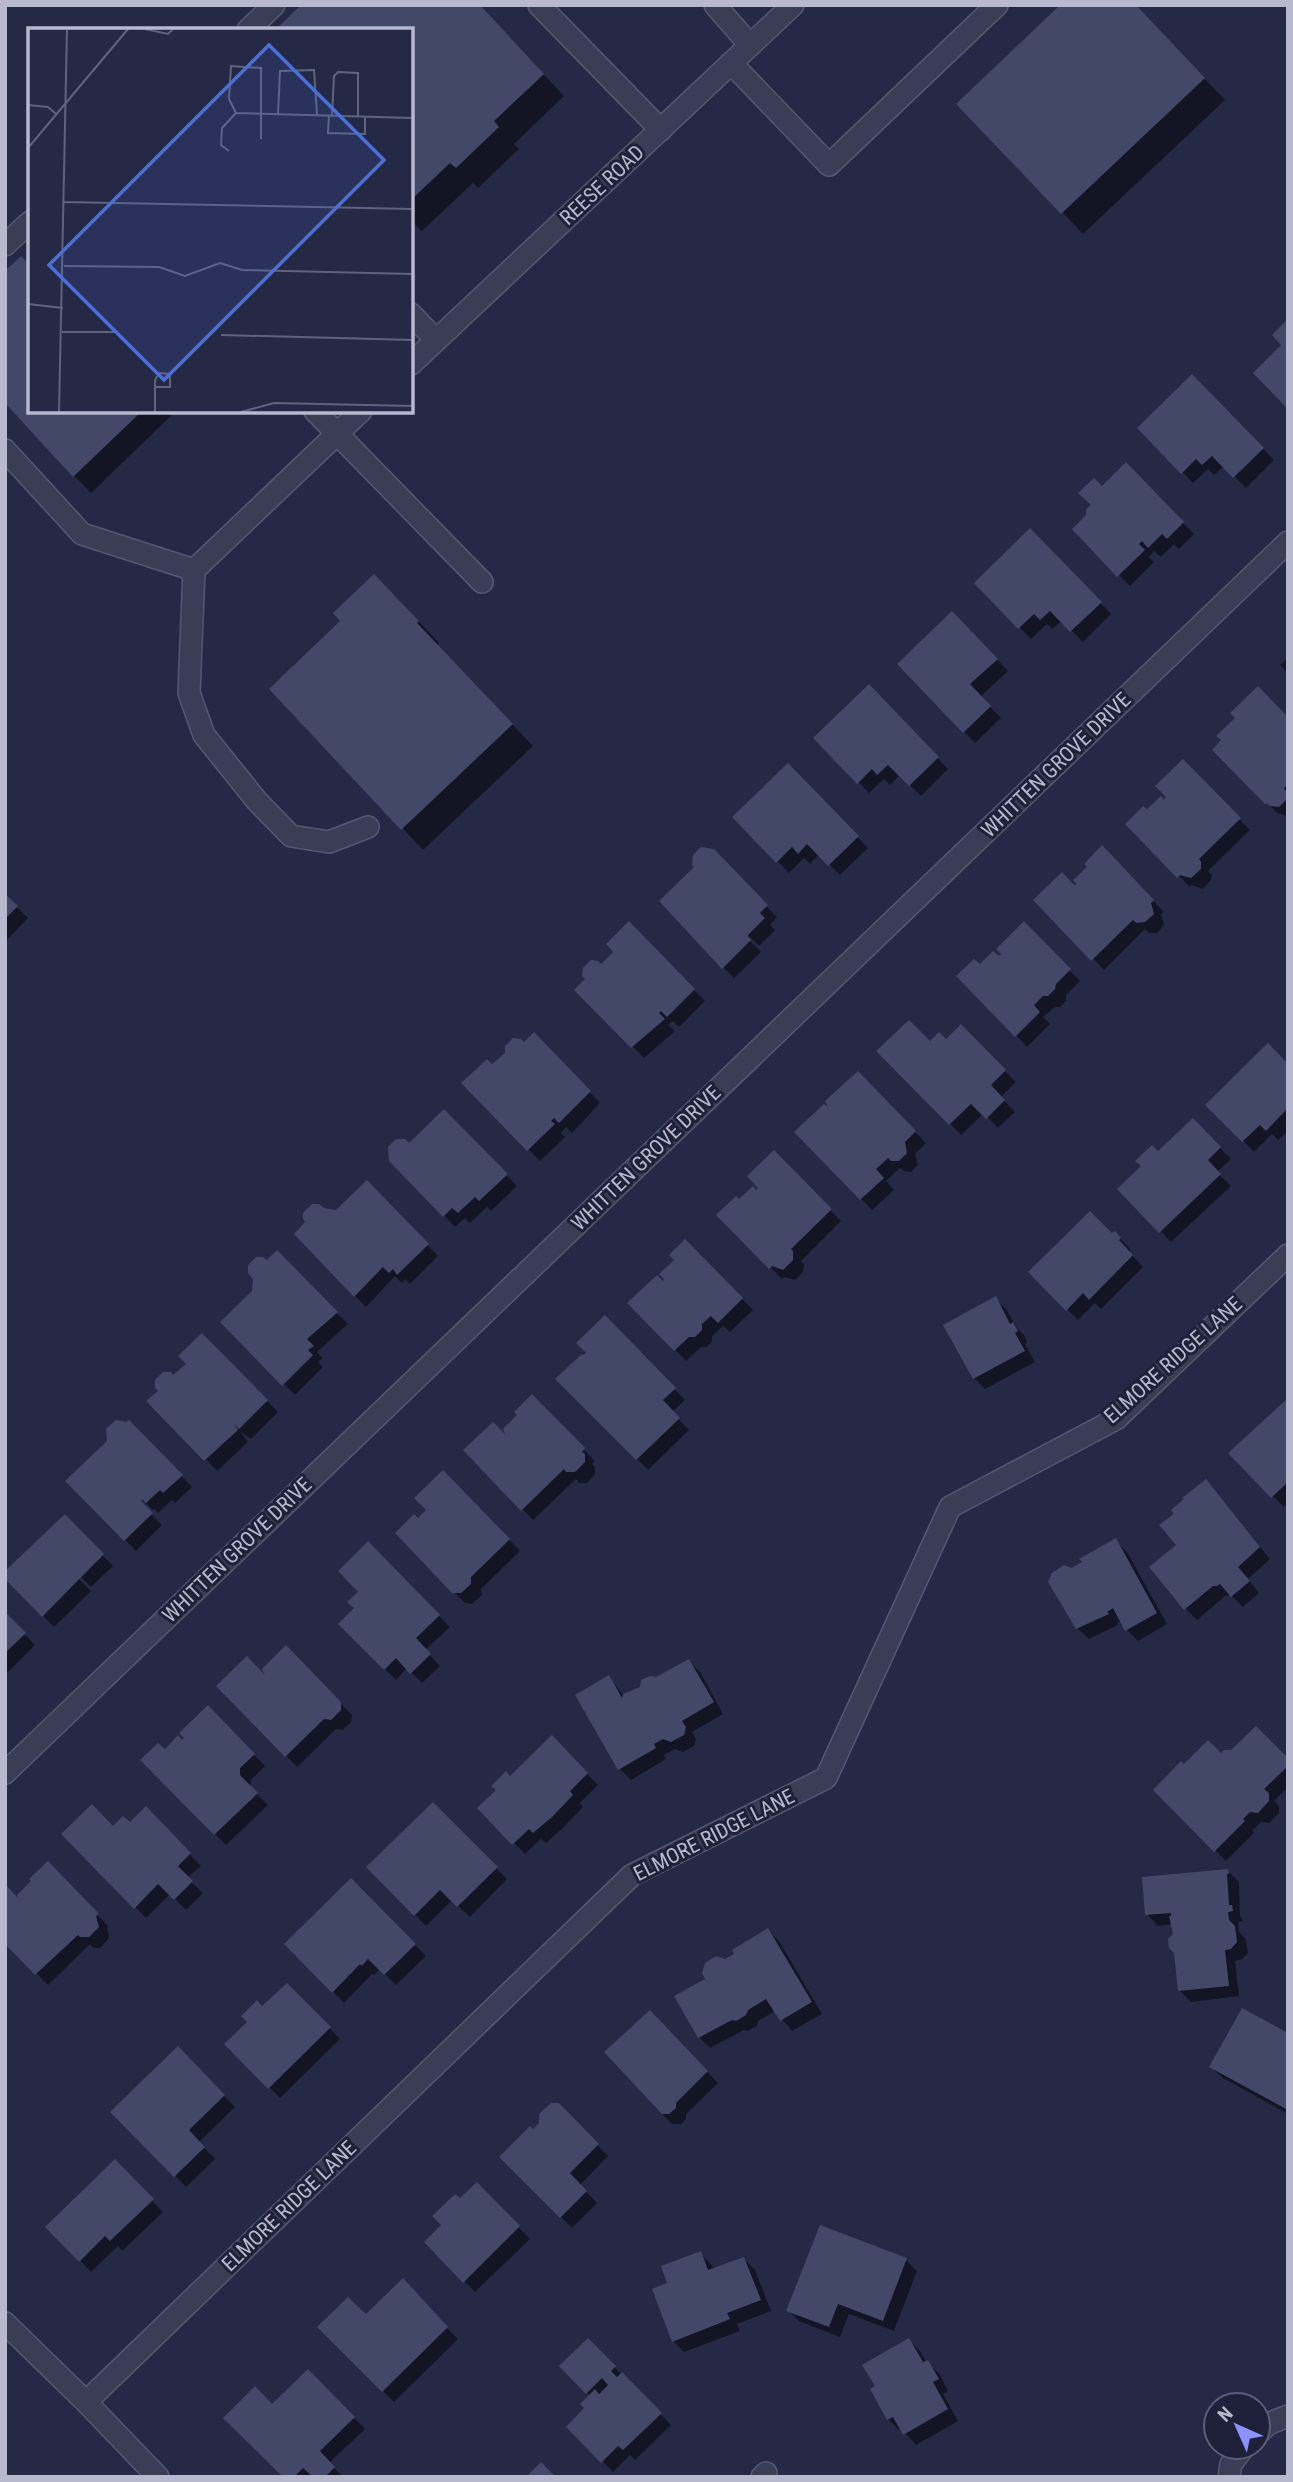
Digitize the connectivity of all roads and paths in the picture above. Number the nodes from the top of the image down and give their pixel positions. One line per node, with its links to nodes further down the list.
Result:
1 (274, 5): 6 (street)
2 (539, 5): 9 (street)
3 (715, 5): 7 (street)
4 (793, 5): 7 (street, REESE ROAD)
5 (997, 5): 8 (street)
6 (250, 28)
7 (750, 46): 8 (street, REESE ROAD)
8 (731, 63): 9 (street, REESE ROAD)
9 (661, 130): 13 (street, REESE ROAD)
10 (28, 224): 11 (street)
11 (5, 245)
12 (413, 316): 13 (street)
13 (436, 340): 14 (street, REESE ROAD)
14 (413, 362)
15 (317, 413): 17 (street)
16 (359, 413): 17 (street)
17 (338, 433): 20 (street); 21 (street)
18 (5, 450): 20 (street)
19 (1288, 542): 24 (street, WHITTEN GROVE DRIVE)
20 (194, 570): 22 (street)
21 (482, 582)
22 (368, 827)
23 (1288, 1255): 26 (street, ELMORE RIDGE LANE)
24 (5, 1773)
25 (5, 2323): 26 (street)
26 (86, 2402): 27 (street)
27 (158, 2477)

